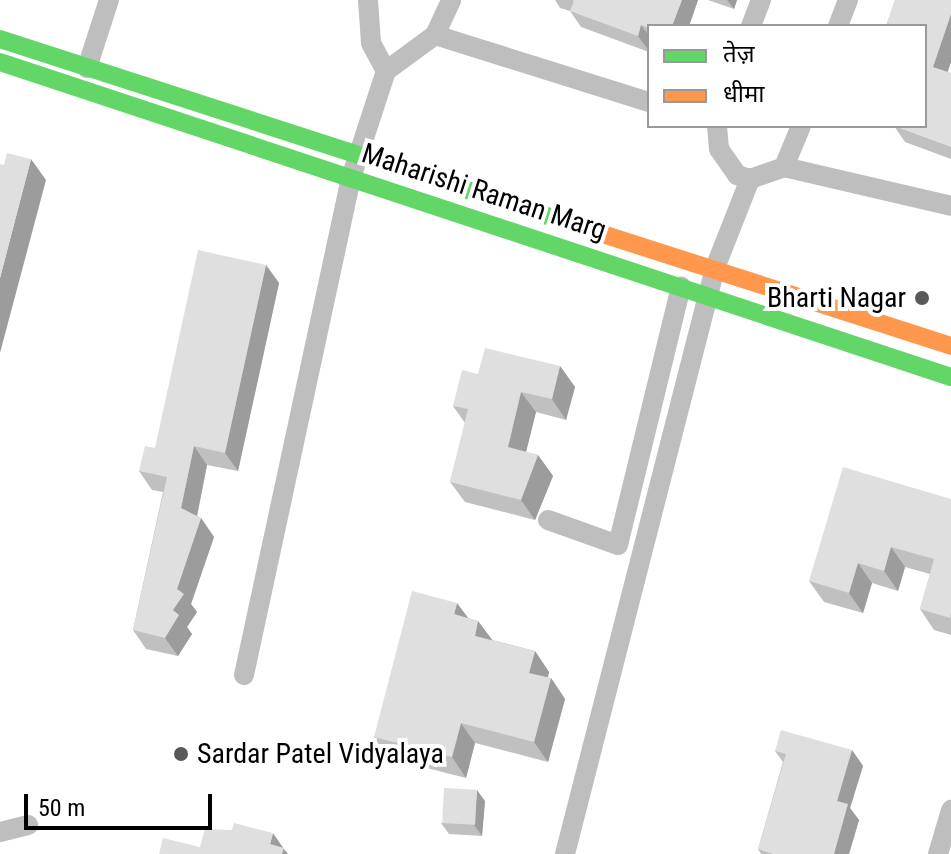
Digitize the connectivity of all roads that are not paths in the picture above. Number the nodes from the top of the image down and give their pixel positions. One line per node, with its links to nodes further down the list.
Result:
1 (109, 0): 11 (street)
2 (368, 0): 12 (street)
3 (451, 0): 8 (street)
4 (761, 0): 6 (street)
5 (848, 0): 7 (street)
6 (752, 24)
7 (839, 24)
8 (435, 35): 12 (street); 13 (street)
9 (0, 39): 11 (main road, Maharishi Raman Marg)
10 (0, 62): 18 (main road, Maharishi Raman Marg)
11 (87, 68): 16 (main road, Maharishi Raman Marg)
12 (386, 71): 16 (street)
13 (647, 101)
14 (717, 128): 19 (street)
15 (800, 128): 17 (street)
16 (358, 155): 18 (street); 21 (main road, Maharishi Raman Marg)
17 (784, 167): 19 (street); 20 (street)
18 (351, 178): 22 (main road, Maharishi Raman Marg); 27 (street)
19 (750, 179): 21 (street)
20 (951, 206)
21 (715, 268): 23 (street); 24 (main road, Maharishi Raman Marg)
22 (681, 287): 23 (main road, Maharishi Raman Marg); 26 (street)
23 (708, 296): 25 (main road, Maharishi Raman Marg); 31 (street)
24 (951, 346)
25 (951, 377)
26 (548, 520)
27 (244, 675)
28 (951, 810): 32 (street)
29 (28, 825): 30 (street)
30 (0, 832)
31 (565, 854)
32 (938, 854)

